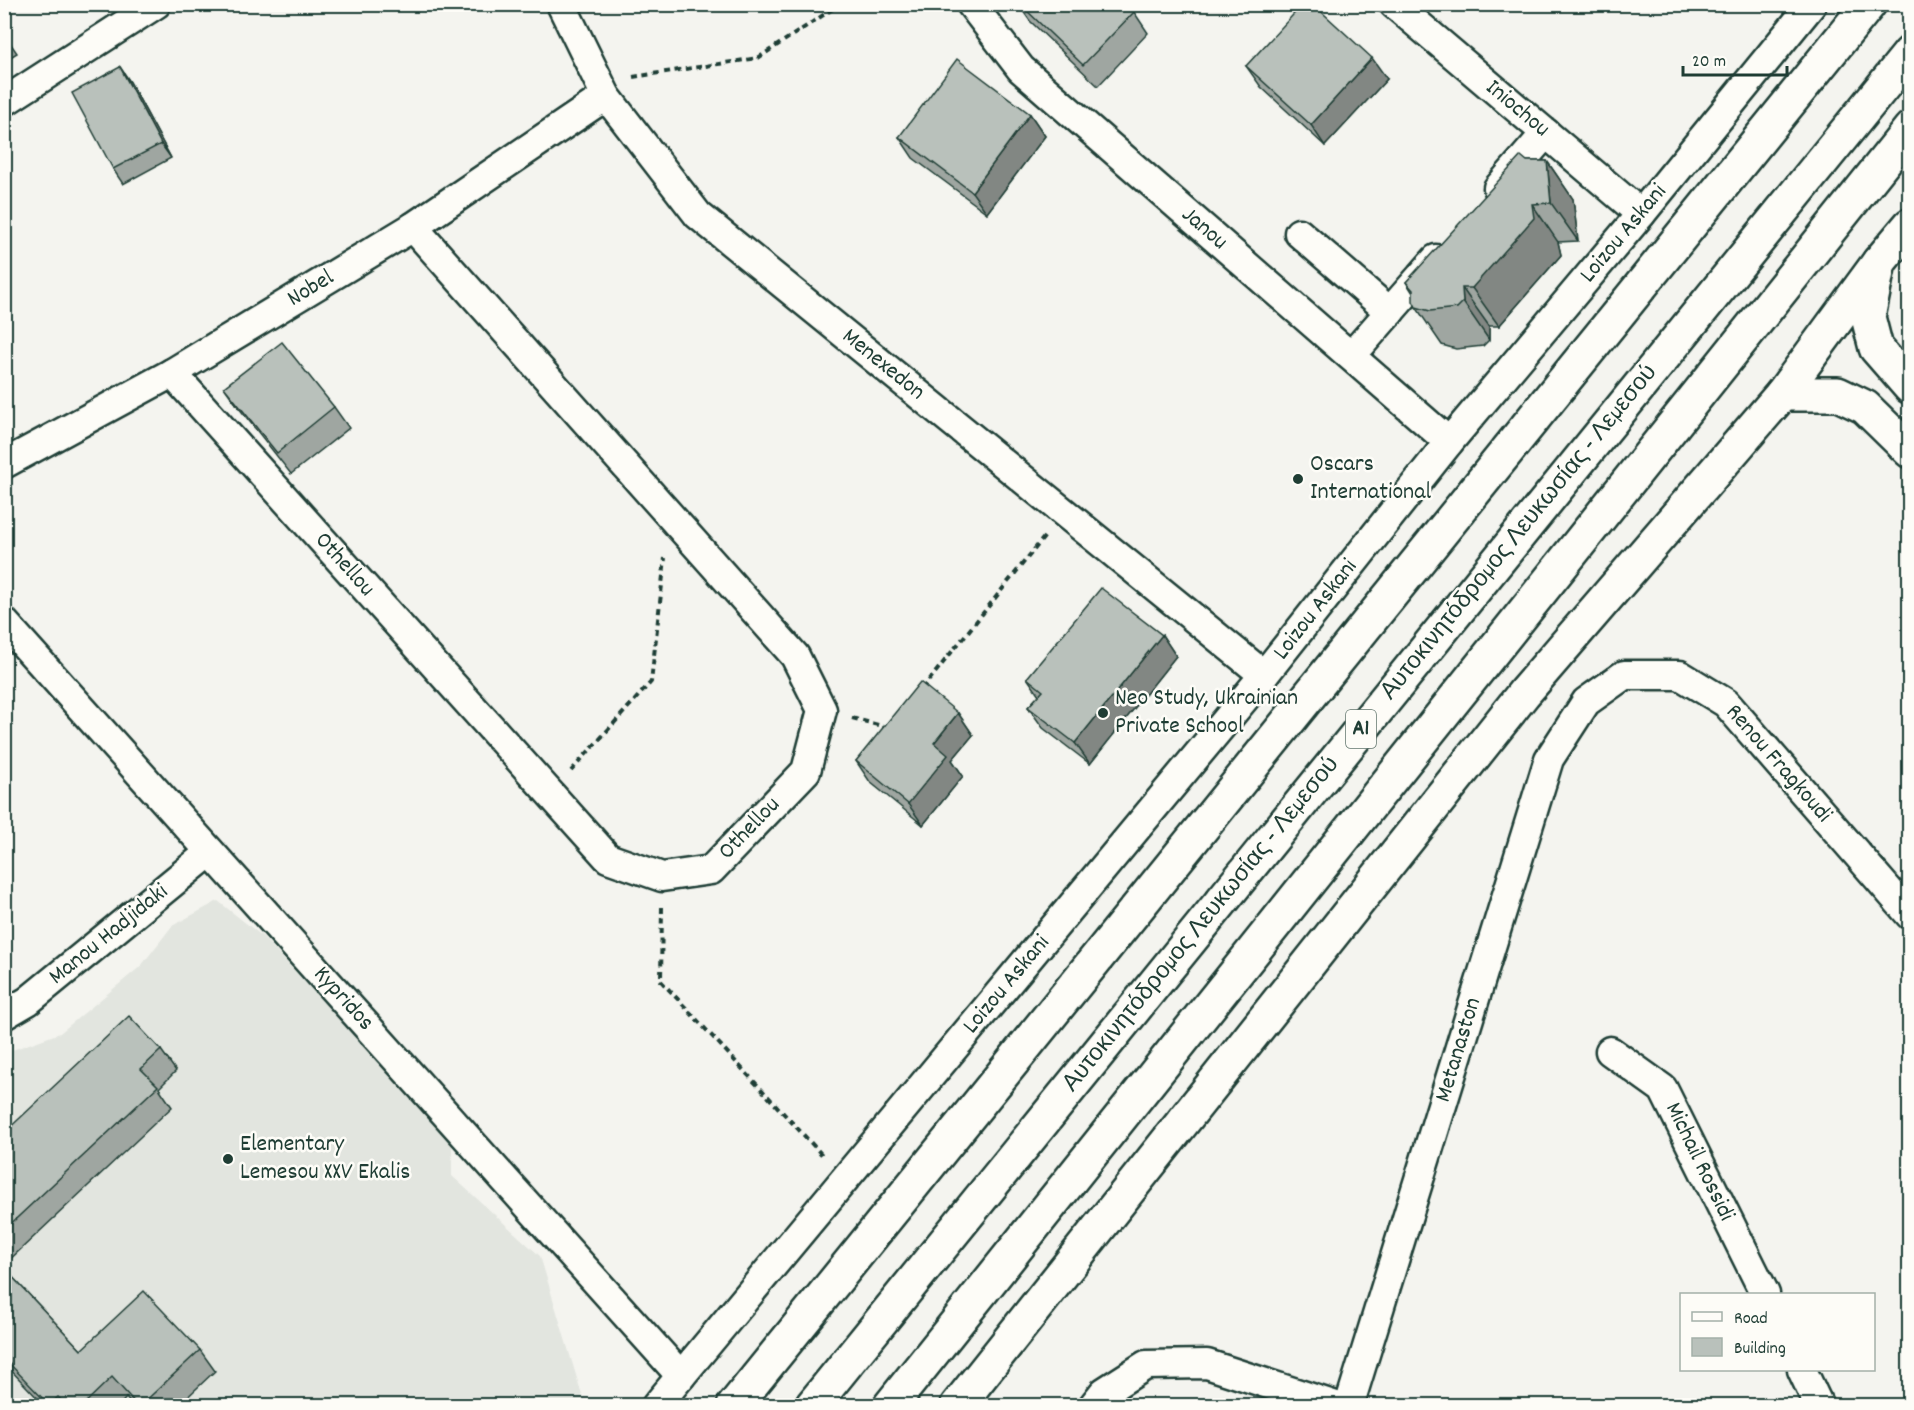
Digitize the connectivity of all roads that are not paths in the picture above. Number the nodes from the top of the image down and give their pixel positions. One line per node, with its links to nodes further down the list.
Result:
1 (156, 4): 9 (street)
2 (561, 4): 8 (street, Menexedon)
3 (971, 4): 20 (street, Janou)
4 (1812, 4): 13 (street, Loizou Askani)
5 (1869, 4): 38 (main road)
6 (1407, 9): 11 (street, Iniochou)
7 (1910, 52): 39 (main road, Αυτοκινητόδρομος Λευκωσίας - Λεμεσού / A1)
8 (603, 89): 15 (street, Nobel); 28 (street, Menexedon)
9 (4, 102)
10 (1910, 129): 40 (main road, A1)
11 (1546, 133): 12 (street); 13 (street, Iniochou)
12 (1484, 205)
13 (1641, 214): 24 (street, Loizou Askani)
14 (1910, 225): 18 (main road)
15 (413, 227): 21 (street, Nobel); 21 (street, Othellou)
16 (1299, 232): 19 (street)
17 (1452, 241): 19 (street)
18 (1879, 262): 22 (main road); 23 (main road)
19 (1390, 312): 20 (street)
20 (1351, 356): 24 (street, Janou)
21 (172, 373): 26 (street, Nobel)
22 (1910, 387)
23 (1782, 394): 25 (main road); 41 (main road)
24 (1449, 442): 28 (street, Loizou Askani)
25 (1910, 451)
26 (4, 464)
27 (4, 621): 30 (street, Kypridos)
28 (1264, 675): 36 (street, Loizou Askani)
29 (1586, 702): 31 (street, Renou Fragkoudi); 44 (street, Metanaston)
30 (210, 852): 32 (street, Manou Hadjidaki); 36 (street, Kypridos)
31 (1910, 915)
32 (4, 1015)
33 (1610, 1051): 34 (street, Michail Rossidi)
34 (1765, 1293)
35 (1802, 1371): 45 (street)
36 (681, 1376): 37 (street, Loizou Askani)
37 (656, 1406)
38 (734, 1406)
39 (812, 1406)
40 (890, 1406)
41 (957, 1406)
42 (1093, 1406): 43 (street)
43 (1336, 1406)
44 (1349, 1406)
45 (1819, 1406)

